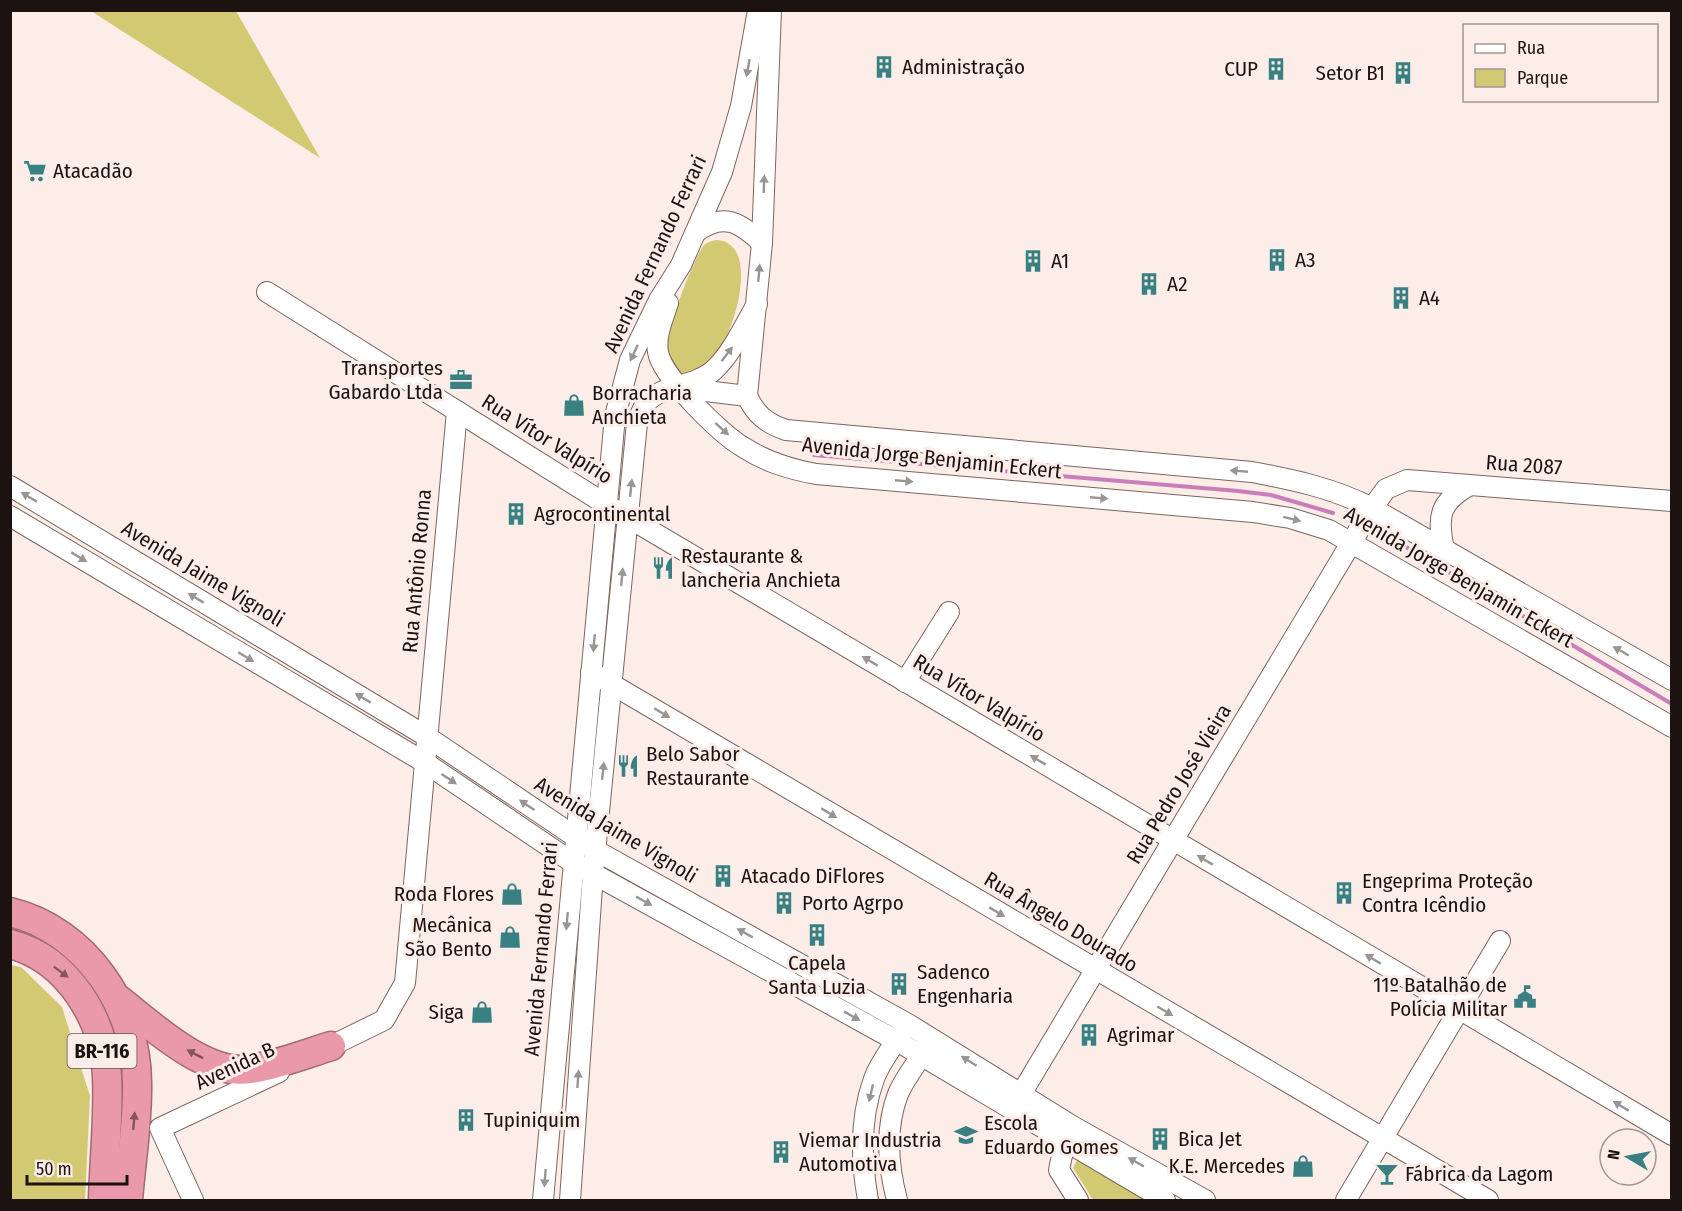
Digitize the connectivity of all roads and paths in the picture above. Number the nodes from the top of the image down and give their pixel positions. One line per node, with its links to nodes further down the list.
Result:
1 (758, 10): 3 (street, Avenida Fernando Ferrari, one-way to 3)
2 (771, 10): 4 (street, one-way to 2)
3 (696, 232): 4 (street); 5 (street, Avenida Fernando Ferrari)
4 (762, 243): 7 (street, one-way to 4)
5 (681, 265): 8 (street, Avenida Jorge Benjamin Eckert); 15 (street, Avenida Fernando Ferrari, one-way to 15)
6 (267, 292): 10 (street, Rua Vítor Valpírio)
7 (757, 304): 8 (street, one-way to 7); 9 (street)
8 (681, 388): 9 (street); 17 (street, one-way to 8); 18 (street, Avenida Jorge Benjamin Eckert, one-way to 18)
9 (747, 396): 14 (street, Avenida Jorge Benjamin Eckert, one-way to 9)
10 (457, 411): 15 (street, Rua Vítor Valpírio); 27 (street, Rua Antônio Ronna)
11 (1470, 485): 13 (street, Rua 2087); 14 (street, Rua 2087); 19 (street)
12 (10, 486): 27 (street, Avenida Jaime Vignoli, one-way to 12)
13 (1671, 501)
14 (1375, 503): 18 (street, Rua Pedro José Vieira); 19 (street, Avenida Jorge Benjamin Eckert)
15 (607, 505): 17 (street, Rua Vítor Valpírio); 21 (street, Avenida Fernando Ferrari, one-way to 21)
16 (10, 516): 28 (street, Avenida Jaime Vignoli, one-way to 28)
17 (628, 518): 23 (street, Rua Vítor Valpírio, one-way to 17); 24 (street, one-way to 17)
18 (1352, 542): 26 (street, Avenida Jorge Benjamin Eckert); 30 (street, Rua Pedro José Vieira)
19 (1444, 550): 22 (street, Avenida Jorge Benjamin Eckert, one-way to 19)
20 (949, 612): 23 (street)
21 (591, 672): 24 (street, Rua Ângelo Dourado); 25 (street, Avenida Fernando Ferrari)
22 (1671, 680)
23 (905, 682): 30 (street, Rua Vítor Valpírio, one-way to 23)
24 (612, 683): 25 (street); 31 (street, one-way to 24); 37 (street, Rua Ângelo Dourado, one-way to 37)
25 (586, 720): 29 (street, Avenida Fernando Ferrari)
26 (1671, 728)
27 (426, 736): 28 (street, Rua Antônio Ronna); 29 (street, Avenida Jaime Vignoli, one-way to 27)
28 (424, 762): 32 (street, Avenida Jaime Vignoli, one-way to 32); 43 (street, Avenida B)
29 (575, 837): 31 (street, Avenida Jaime Vignoli); 32 (street, Avenida Fernando Ferrari)
30 (1173, 841): 37 (street, Rua Pedro José Vieira); 39 (street, Rua Vítor Valpírio, one-way to 30)
31 (595, 850): 33 (street); 40 (street, Avenida Jaime Vignoli, one-way to 31)
32 (572, 862): 33 (street, Avenida Jaime Vignoli); 46 (street, Avenida Fernando Ferrari, one-way to 46)
33 (593, 873): 42 (street, Avenida Jaime Vignoli, one-way to 42); 49 (street, one-way to 33)
34 (10, 912): 38 (highway)
35 (1500, 941): 39 (street)
36 (10, 944): 51 (highway, BR-116, one-way to 51)
37 (1096, 970): 45 (street, Rua Pedro José Vieira); 50 (street, Rua Ângelo Dourado, one-way to 50)
38 (118, 999): 43 (highway, one-way to 38); 52 (highway, one-way to 38)
39 (1460, 1010): 48 (street, Rua Vítor Valpírio, one-way to 39); 50 (street)
40 (908, 1024): 41 (street, Avenida Jaime Vignoli); 42 (street)
41 (932, 1038): 44 (street); 45 (street, Avenida Jaime Vignoli, one-way to 41)
42 (897, 1041): 44 (street, Avenida Jaime Vignoli); 56 (street, one-way to 56)
43 (331, 1046): 53 (street, Avenida B)
44 (922, 1056): 47 (street, Avenida Jaime Vignoli); 57 (street)
45 (1021, 1094): 47 (street, Avenida Jaime Vignoli)
46 (548, 1134): 49 (street); 54 (street, Avenida Fernando Ferrari, one-way to 54)
47 (1070, 1134): 58 (street); 59 (street, Avenida Jaime Vignoli); 60 (street, Avenida Jaime Vignoli, one-way to 47)
48 (1671, 1135)
49 (574, 1136): 55 (street)
50 (1383, 1139): 61 (street); 62 (street, Rua Ângelo Dourado)
51 (103, 1200)
52 (128, 1200)
53 (193, 1200)
54 (543, 1200)
55 (570, 1200)
56 (868, 1200)
57 (897, 1200)
58 (1078, 1200)
59 (1166, 1200)
60 (1205, 1200)
61 (1346, 1200)
62 (1488, 1200)

